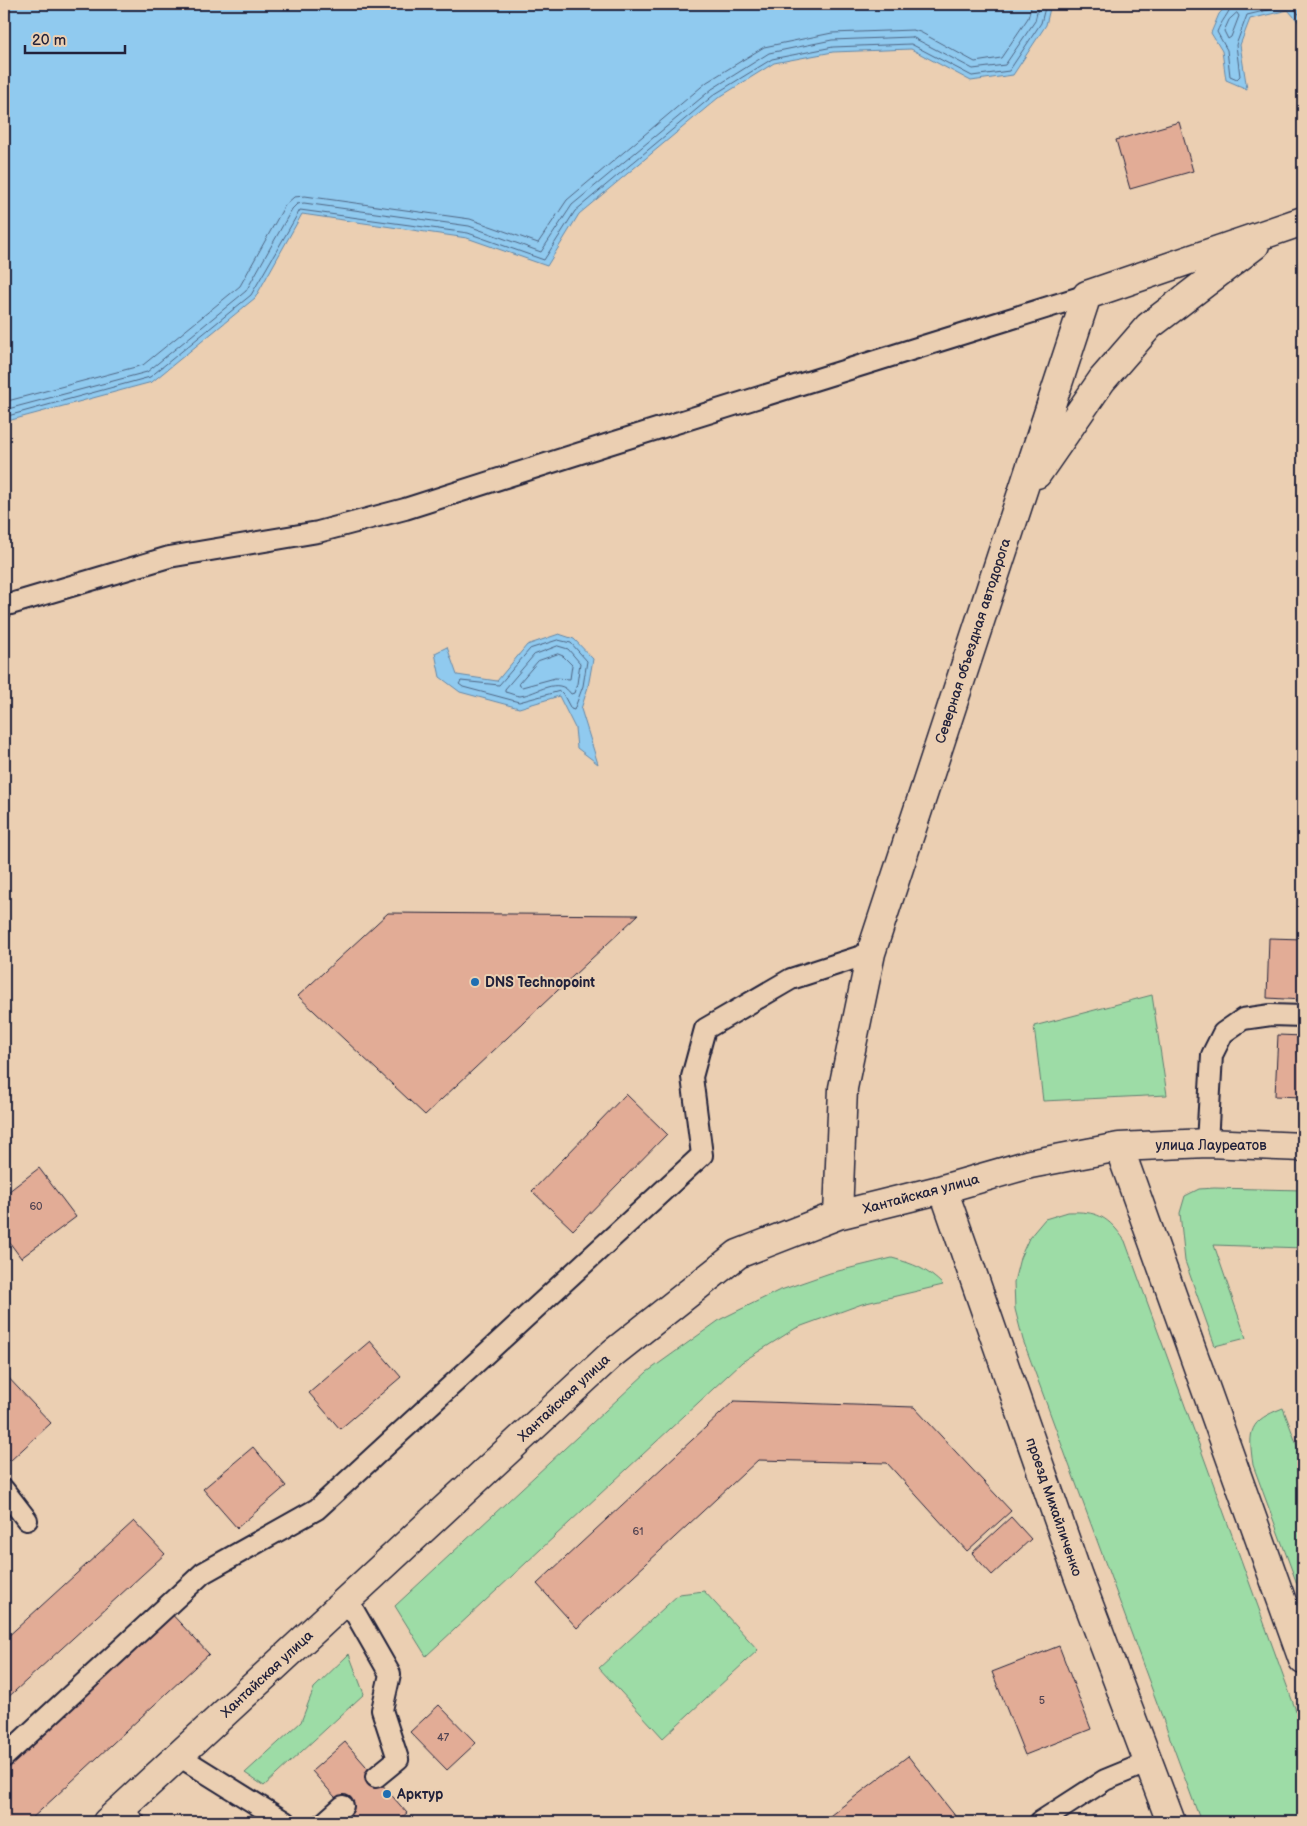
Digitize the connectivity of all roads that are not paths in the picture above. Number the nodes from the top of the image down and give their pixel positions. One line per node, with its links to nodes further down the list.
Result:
1 (1303, 221): 2 (street)
2 (1274, 230): 3 (street); 4 (street)
3 (1087, 295): 4 (street, Северная объездная автодорога); 5 (lane)
4 (1019, 501): 6 (street, Северная объездная автодорога)
5 (4, 606)
6 (871, 953): 12 (street, Северная объездная автодорога); 18 (lane)
7 (1303, 1016): 8 (lane)
8 (1207, 1143): 9 (street, улица Лауреатов); 10 (street, улица Лауреатов)
9 (1118, 1147): 11 (street, Хантайская улица); 16 (street)
10 (1303, 1147)
11 (944, 1189): 12 (street, Хантайская улица); 19 (street, проезд Михайличенко)
12 (838, 1215): 15 (street, Хантайская улица)
13 (4, 1490): 14 (lane)
14 (26, 1520)
15 (347, 1599): 17 (street, Хантайская улица); 20 (lane)
16 (1303, 1660)
17 (179, 1756): 22 (street, Хантайская улица); 23 (lane)
18 (4, 1757)
19 (1148, 1762): 25 (lane); 26 (street, проезд Михайличенко)
20 (376, 1778)
21 (343, 1806): 24 (lane)
22 (121, 1818)
23 (285, 1822)
24 (325, 1822)
25 (1040, 1822)
26 (1172, 1822)

